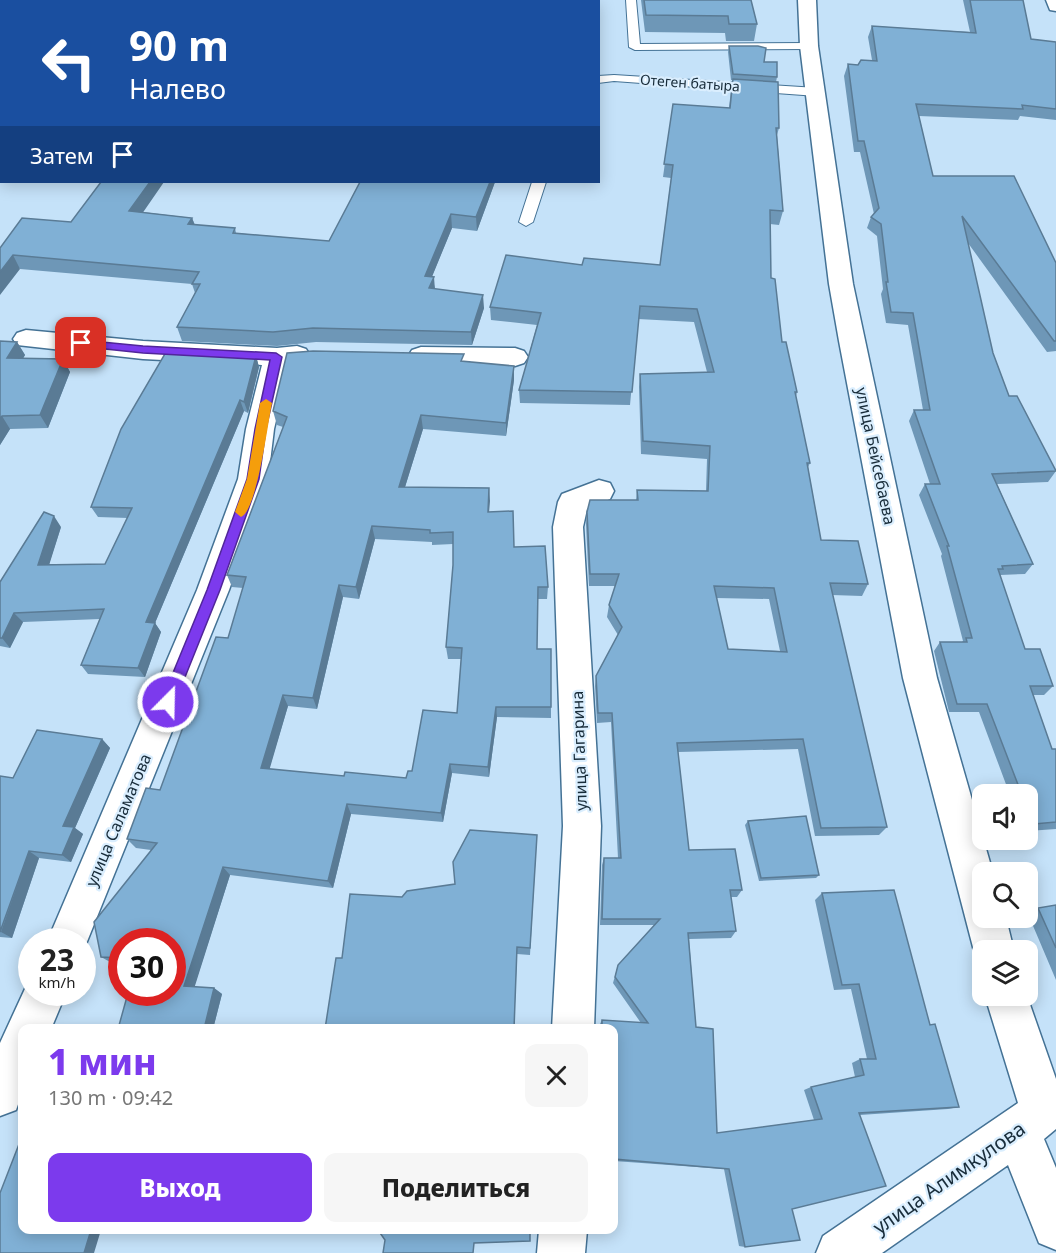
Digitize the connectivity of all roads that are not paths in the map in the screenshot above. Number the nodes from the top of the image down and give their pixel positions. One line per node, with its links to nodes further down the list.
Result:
1 (631, 0): 5 (lane)
2 (807, 0): 5 (street, улица Бейсебаева)
3 (1055, 0): 4 (street)
4 (1056, 6)
5 (809, 46): 7 (street, улица Бейсебаева)
6 (600, 80): 7 (lane, Отеген батыра)
7 (817, 92): 16 (street, улица Бейсебаева)
8 (538, 183): 9 (lane)
9 (526, 222)
10 (26, 339): 13 (street)
11 (316, 353): 13 (street)
12 (395, 355): 14 (street)
13 (276, 357): 17 (street, улица Саламатова)
14 (515, 357)
15 (599, 491): 21 (street, улица Гагарина)
16 (972, 869)
17 (73, 928)
18 (39, 1006): 20 (street)
19 (1009, 1006): 24 (street)
20 (31, 1024)
21 (573, 1024)
22 (18, 1052): 23 (street)
23 (0, 1094)
24 (1039, 1115): 25 (street); 28 (street, улица Алимкулова)
25 (1056, 1226)
26 (563, 1234): 27 (street)
27 (561, 1253)
28 (840, 1253)

